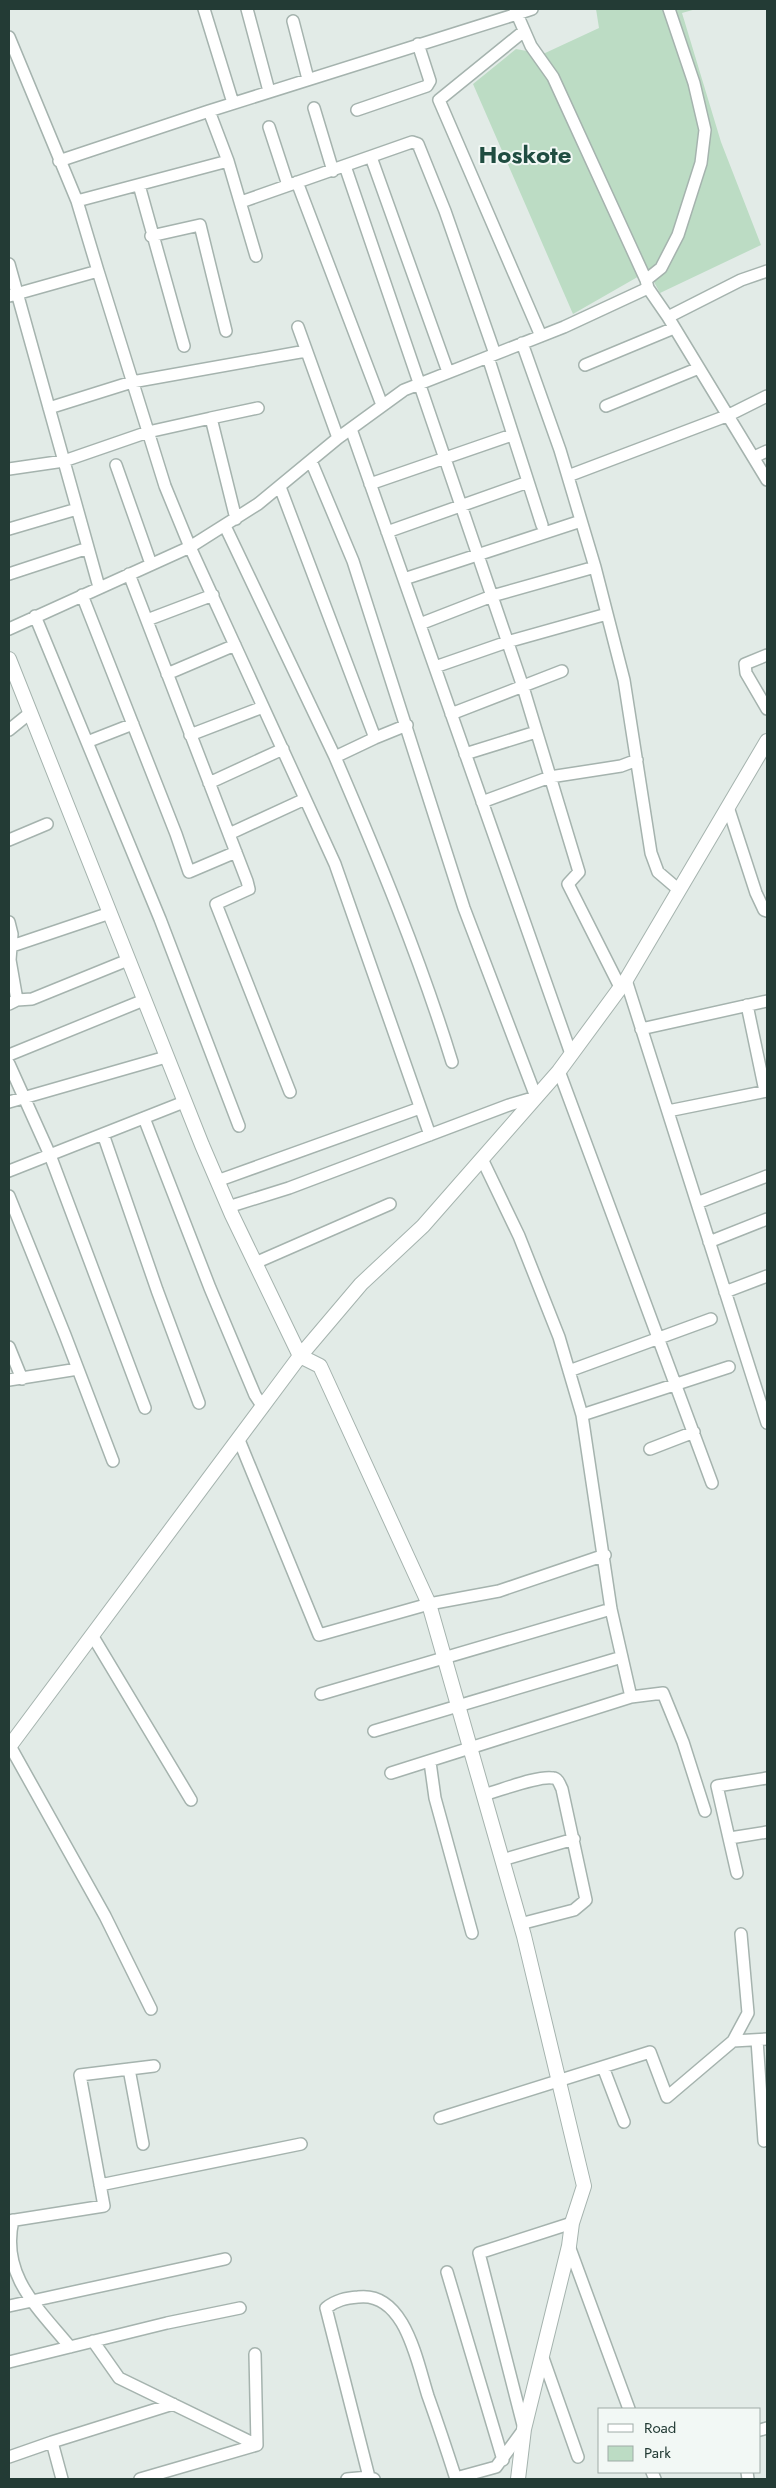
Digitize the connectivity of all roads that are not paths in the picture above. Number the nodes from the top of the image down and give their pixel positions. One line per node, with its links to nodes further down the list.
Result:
1 (204, 9): 12 (street)
2 (247, 9): 11 (street)
3 (532, 9): 5 (street)
4 (670, 9): 31 (street)
5 (516, 11): 7 (street); 9 (street)
6 (293, 21): 10 (street)
7 (524, 31): 31 (street); 37 (street)
8 (9, 37): 18 (street)
9 (418, 44): 10 (street); 14 (street)
10 (308, 79): 11 (street)
11 (269, 91): 12 (street)
12 (233, 103): 15 (street)
13 (314, 108): 21 (street)
14 (357, 110)
15 (209, 111): 18 (street); 19 (street)
16 (270, 128): 22 (street)
17 (371, 157): 20 (street); 41 (street); 44 (street)
18 (60, 160): 24 (street)
19 (228, 161): 23 (street); 25 (street)
20 (345, 166): 21 (street); 46 (street)
21 (333, 171): 22 (street)
22 (293, 184): 25 (street); 48 (street)
23 (139, 185): 24 (street); 26 (street)
24 (77, 201): 29 (street)
25 (241, 202): 27 (street)
26 (151, 236): 36 (street); 39 (street)
27 (256, 256)
28 (9, 264): 32 (street)
29 (98, 271): 32 (street); 45 (street)
30 (767, 271): 33 (street)
31 (647, 284): 33 (street); 37 (street)
32 (13, 295): 50 (street)
33 (668, 317): 35 (street)
34 (298, 327): 40 (street)
35 (674, 328): 42 (street); 43 (street)
36 (226, 331)
37 (541, 336): 38 (street)
38 (522, 343): 41 (street); 65 (street)
39 (184, 346)
40 (306, 350): 45 (street); 57 (street)
41 (492, 356): 44 (street); 56 (street)
42 (585, 365)
43 (699, 368): 49 (street); 52 (street)
44 (448, 372): 46 (street)
45 (132, 382): 50 (street); 55 (street)
46 (421, 382): 48 (street); 60 (street)
47 (767, 396): 52 (street)
48 (382, 405): 54 (street)
49 (606, 406)
50 (49, 408): 61 (street)
51 (258, 408): 53 (street)
52 (729, 415): 59 (street); 65 (street)
53 (211, 418): 55 (street); 72 (street)
54 (351, 429): 57 (street); 68 (street)
55 (148, 432): 61 (street); 78 (street)
56 (512, 435): 60 (street); 67 (street)
57 (338, 438): 62 (street)
58 (767, 451): 59 (street)
59 (754, 457): 66 (street)
60 (446, 458): 68 (street); 70 (street)
61 (64, 461): 64 (street); 71 (street)
62 (311, 461): 69 (street); 108 (street)
63 (116, 466): 81 (street)
64 (9, 469)
65 (568, 476): 73 (street)
66 (767, 480)
67 (528, 482): 70 (street); 74 (street)
68 (370, 484): 77 (street)
69 (280, 487): 72 (street); 112 (street)
70 (461, 504): 77 (street); 80 (street)
71 (77, 509): 76 (street); 79 (street)
72 (236, 519): 75 (street)
73 (581, 521): 80 (street); 82 (street)
74 (542, 524)
75 (225, 526): 78 (street); 117 (street)
76 (9, 529)
77 (387, 532): 85 (street)
78 (190, 547): 81 (street); 88 (street)
79 (88, 548): 83 (street); 86 (street)
80 (478, 555): 85 (street); 89 (street)
81 (151, 564): 84 (street)
82 (595, 567): 89 (street); 90 (street)
83 (9, 574)
84 (129, 574): 86 (street); 92 (street)
85 (404, 579): 93 (street)
86 (99, 588): 87 (street)
87 (82, 595): 91 (street); 107 (street)
88 (212, 595): 92 (street); 96 (street)
89 (492, 596): 93 (street); 95 (street)
90 (607, 614): 95 (street); 118 (street)
91 (36, 616): 94 (street); 114 (street)
92 (146, 620): 101 (street)
93 (420, 624): 99 (street)
94 (9, 629)
95 (508, 642): 99 (street); 102 (street)
96 (236, 645): 101 (street); 103 (street)
97 (767, 654): 104 (street)
98 (9, 658): 105 (street)
99 (435, 667): 106 (street)
100 (562, 671): 102 (street)
101 (167, 674): 111 (street)
102 (523, 687): 106 (street); 110 (street)
103 (263, 707): 111 (street); 115 (street)
104 (767, 708)
105 (30, 713): 109 (street); 130 (street)
106 (451, 714): 116 (street)
107 (133, 724): 114 (street); 127 (street)
108 (406, 725): 112 (street); 148 (street)
109 (9, 730)
110 (536, 732): 116 (street); 119 (street)
111 (190, 735): 120 (street)
112 (375, 738): 117 (street)
113 (767, 741): 123 (street)
114 (87, 742): 155 (street)
115 (283, 749): 120 (street); 121 (street)
116 (466, 754): 122 (street)
117 (335, 757): 143 (street)
118 (637, 760): 119 (street); 128 (street)
119 (550, 777): 122 (street); 134 (street)
120 (209, 783): 125 (street)
121 (305, 799): 125 (street); 152 (street)
122 (482, 802): 140 (street)
123 (728, 807): 128 (street); 129 (street)
124 (47, 824): 126 (street)
125 (229, 834): 127 (street)
126 (9, 840)
127 (236, 852): 147 (street)
128 (679, 890): 134 (street)
129 (767, 911)
130 (110, 913): 132 (street); 133 (street)
131 (9, 922): 132 (street)
132 (10, 947): 137 (street)
133 (128, 960): 135 (street); 137 (street)
134 (623, 983): 139 (street); 140 (street)
135 (144, 1000): 141 (street); 142 (street)
136 (767, 1001): 138 (street)
137 (13, 1002)
138 (747, 1005): 139 (street); 146 (street)
139 (641, 1028): 153 (street)
140 (571, 1054): 145 (street)
141 (9, 1056)
142 (166, 1057): 149 (street); 151 (street)
143 (452, 1062)
144 (9, 1064): 149 (street)
145 (559, 1071): 148 (street); 174 (street)
146 (766, 1091): 153 (street)
147 (290, 1092)
148 (536, 1097): 157 (street); 159 (street)
149 (23, 1098): 150 (street); 158 (street)
150 (9, 1102)
151 (184, 1102): 154 (street); 162 (street)
152 (420, 1108): 157 (street); 162 (street)
153 (668, 1112): 164 (street)
154 (144, 1118): 156 (street); 184 (street)
155 (239, 1126)
156 (103, 1134): 158 (street); 183 (street)
157 (430, 1135): 166 (street)
158 (50, 1155): 160 (street); 185 (street)
159 (482, 1159): 176 (street); 179 (street)
160 (9, 1171)
161 (767, 1176): 164 (street)
162 (217, 1181): 166 (street)
163 (9, 1196): 168 (street)
164 (697, 1203): 169 (street)
165 (390, 1204): 170 (street)
166 (228, 1207): 170 (street)
167 (767, 1219): 169 (street)
168 (14, 1224): 178 (street)
169 (709, 1242): 172 (street)
170 (255, 1263): 176 (street)
171 (767, 1276): 172 (street)
172 (726, 1292): 187 (street)
173 (711, 1319): 174 (street)
174 (658, 1337): 179 (street); 182 (street)
175 (9, 1347): 180 (street)
176 (300, 1356): 184 (street); 194 (street)
177 (729, 1366): 182 (street)
178 (78, 1370): 180 (street); 191 (street)
179 (569, 1371): 186 (street)
180 (22, 1379): 181 (street)
181 (9, 1380)
182 (676, 1386): 186 (street); 188 (street)
183 (199, 1403)
184 (263, 1407): 189 (street)
185 (145, 1408)
186 (582, 1415): 193 (street)
187 (767, 1423)
188 (694, 1432): 190 (street); 192 (street)
189 (239, 1440): 194 (street); 196 (street)
190 (650, 1449)
191 (113, 1461)
192 (712, 1483)
193 (604, 1555): 194 (street); 195 (street)
194 (429, 1604): 198 (street)
195 (612, 1609): 197 (street); 198 (street)
196 (92, 1635): 203 (street); 209 (street)
197 (622, 1657): 200 (street); 201 (street)
198 (444, 1658): 199 (street); 201 (street)
199 (321, 1694)
200 (631, 1697): 204 (street); 210 (street)
201 (458, 1706): 202 (street); 204 (street)
202 (374, 1731)
203 (9, 1747): 219 (street)
204 (470, 1747): 205 (street); 208 (street)
205 (430, 1762): 206 (street); 217 (street)
206 (391, 1773)
207 (767, 1778): 212 (street)
208 (483, 1794): 213 (street); 214 (street)
209 (191, 1800)
210 (705, 1811)
211 (767, 1832): 212 (street)
212 (730, 1838): 215 (street)
213 (574, 1839): 214 (street); 216 (street)
214 (502, 1860): 216 (street)
215 (737, 1872)
216 (520, 1924): 225 (street)
217 (472, 1933)
218 (741, 1934): 220 (street)
219 (151, 2008)
220 (733, 2040): 221 (street); 223 (street)
221 (762, 2040): 228 (street)
222 (154, 2066): 224 (street)
223 (603, 2067): 225 (street); 227 (street)
224 (130, 2069): 229 (street); 231 (street)
225 (559, 2081): 226 (street); 233 (street)
226 (440, 2118)
227 (624, 2122)
228 (764, 2141)
229 (143, 2144)
230 (301, 2144): 231 (street)
231 (100, 2185): 232 (street)
232 (11, 2220): 237 (street)
233 (572, 2222): 234 (street); 247 (street)
234 (569, 2246): 243 (street); 246 (street)
235 (225, 2259): 237 (street)
236 (447, 2272): 252 (street)
237 (31, 2301): 238 (street); 241 (street)
238 (9, 2306)
239 (240, 2308): 240 (street)
240 (93, 2341): 241 (street); 245 (street)
241 (70, 2347): 244 (street)
242 (255, 2354): 249 (street)
243 (541, 2354): 247 (street); 251 (street)
244 (9, 2362)
245 (173, 2404): 248 (street); 249 (street)
246 (629, 2408)
247 (524, 2429): 252 (street); 258 (street)
248 (52, 2442): 250 (street); 254 (street)
249 (257, 2444): 255 (street)
250 (9, 2457)
251 (578, 2457)
252 (503, 2460): 257 (street)
253 (372, 2478): 256 (street); 257 (street)
254 (62, 2479)
255 (140, 2479)
256 (347, 2479)
257 (456, 2479)
258 (518, 2479)

